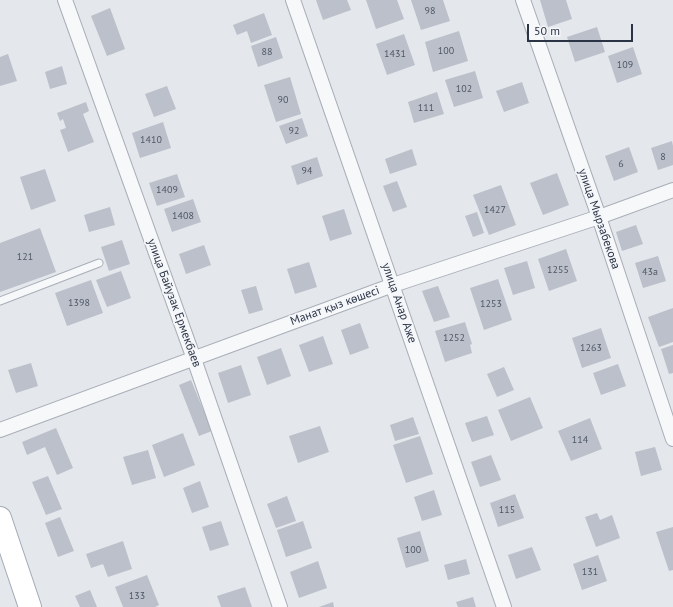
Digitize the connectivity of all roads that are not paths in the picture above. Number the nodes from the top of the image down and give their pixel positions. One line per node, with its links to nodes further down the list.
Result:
1 (65, 0): 9 (street, улица Байузак Ермекбаев)
2 (293, 0): 7 (street, улица Анар Аже)
3 (523, 0): 5 (street, улица Мырзабекова)
4 (673, 190): 5 (street, Манат қыз көшесі)
5 (599, 217): 7 (street, Манат қыз көшесі); 11 (street, улица Мырзабекова)
6 (99, 263): 8 (lane)
7 (393, 285): 9 (street, Манат қыз көшесі); 15 (street, улица Анар Аже)
8 (0, 301)
9 (194, 359): 10 (street, Манат қыз көшесі); 14 (street, улица Байузак Ермекбаев)
10 (0, 430)
11 (673, 439)
12 (0, 518): 13 (main road)
13 (30, 607)
14 (280, 607)
15 (504, 607)

